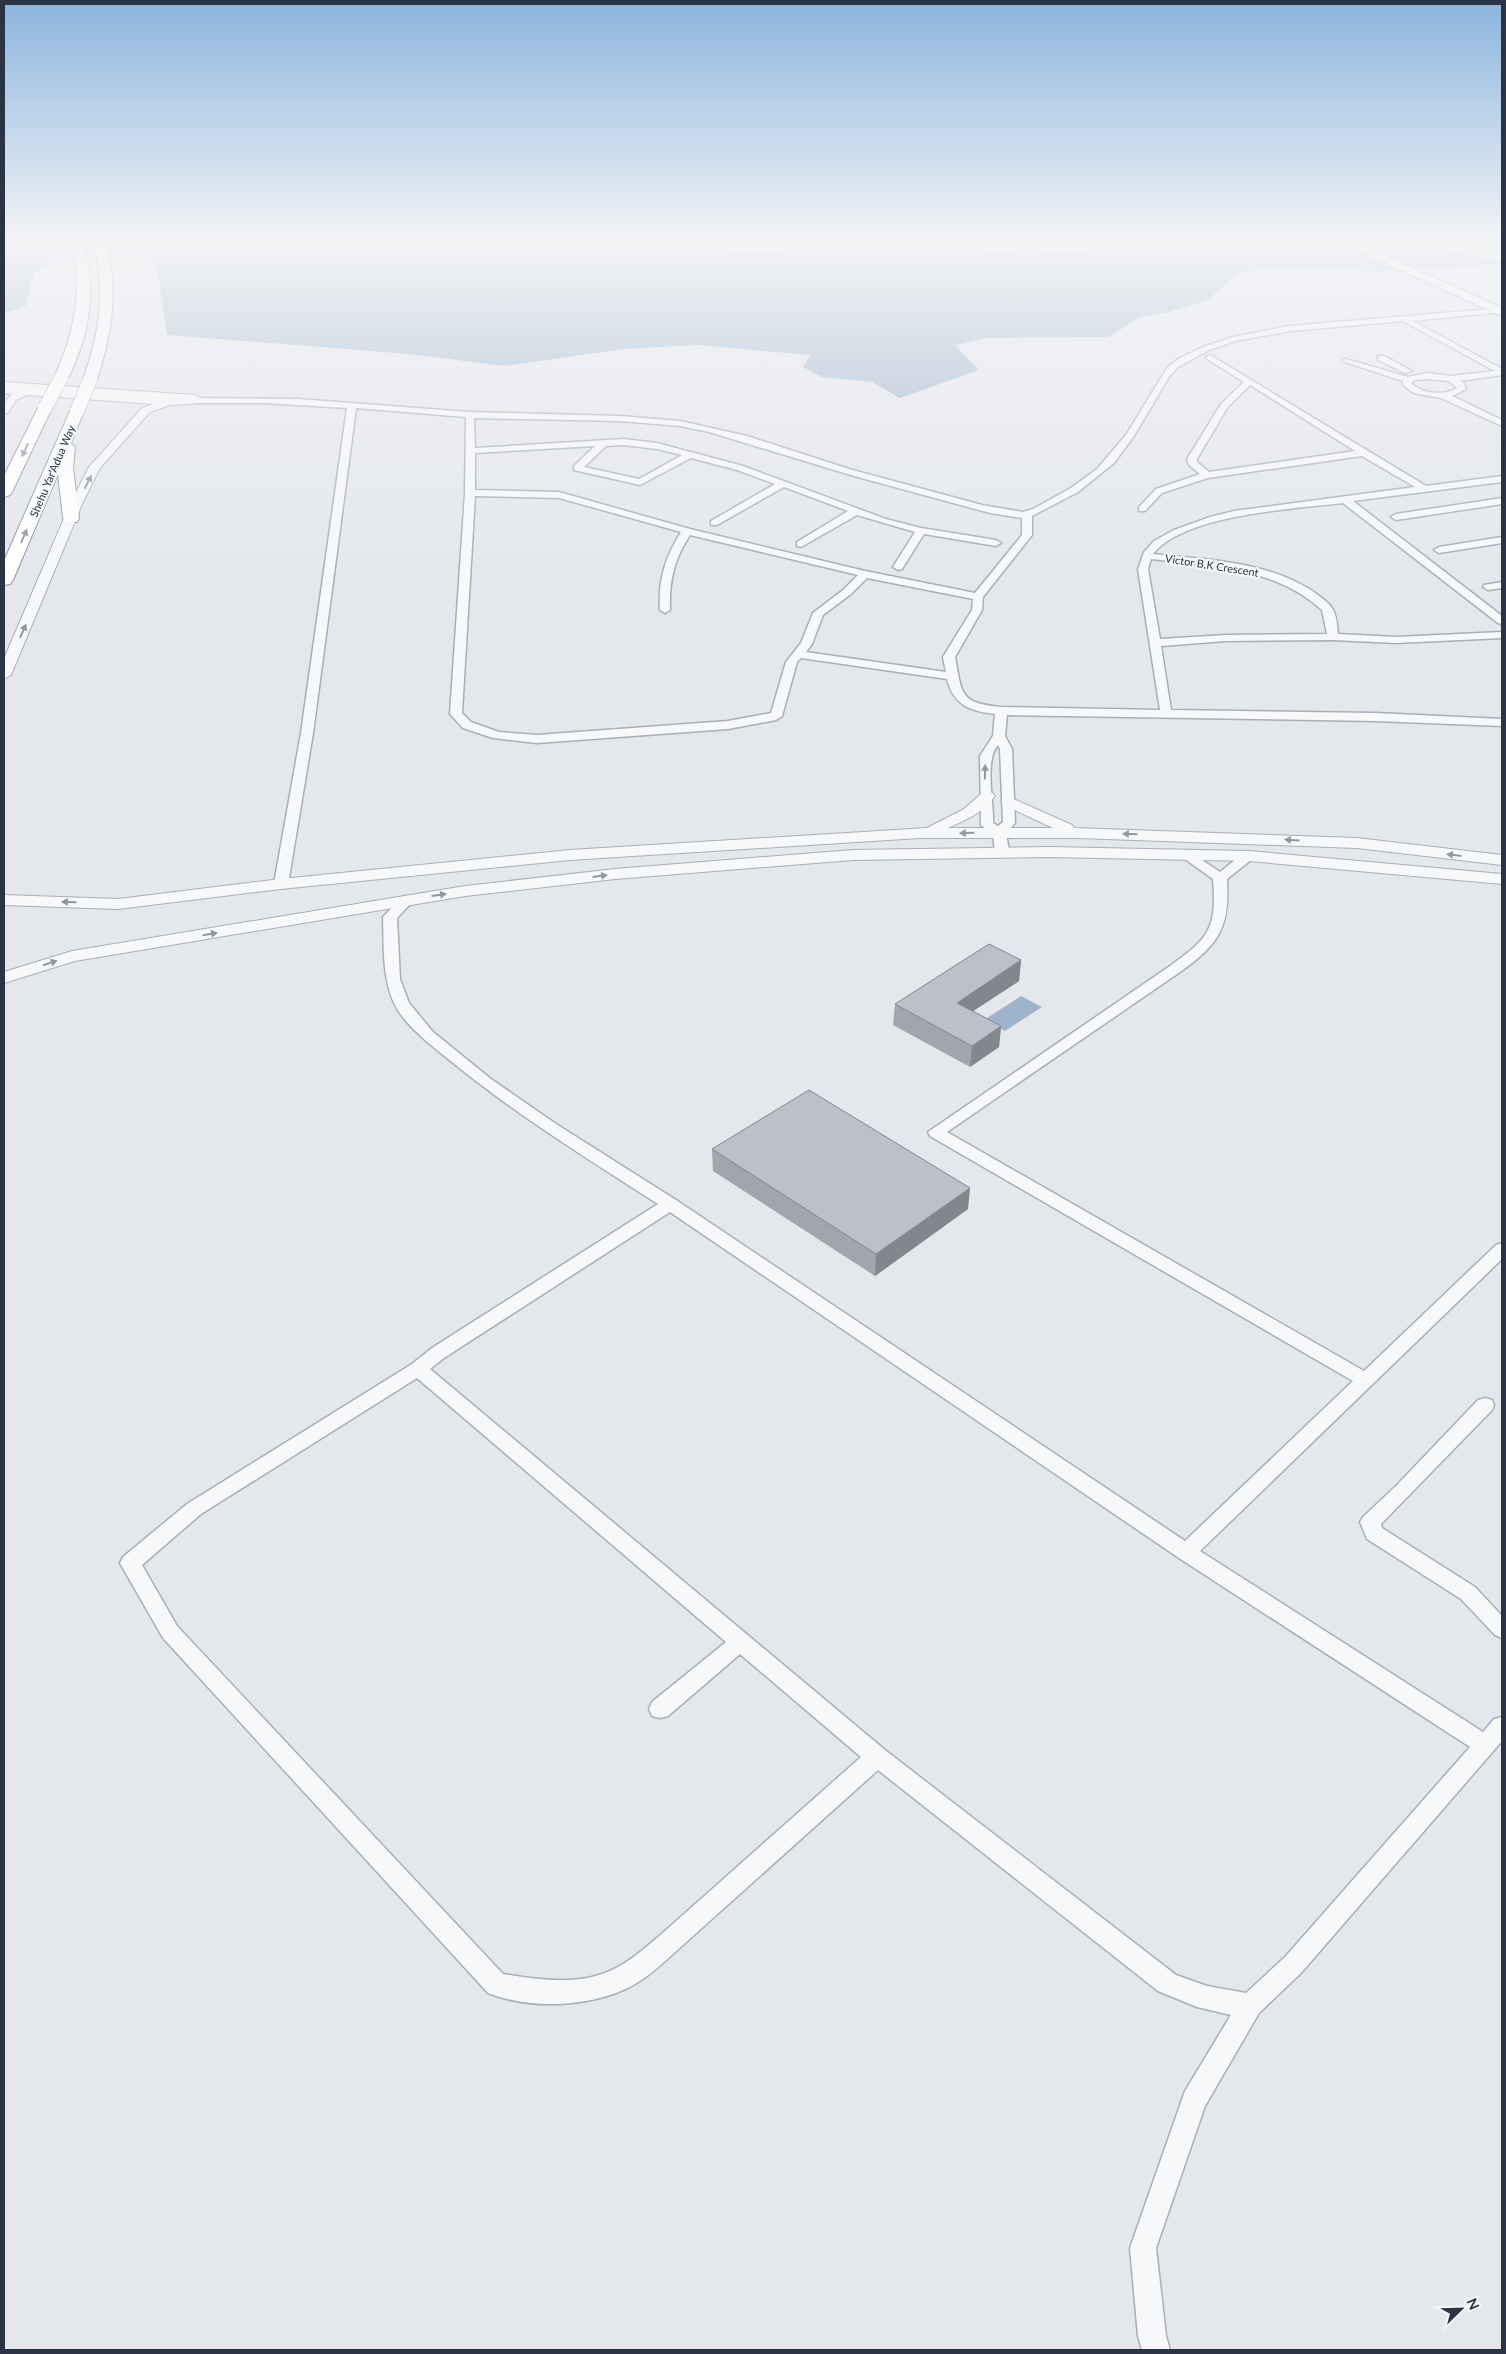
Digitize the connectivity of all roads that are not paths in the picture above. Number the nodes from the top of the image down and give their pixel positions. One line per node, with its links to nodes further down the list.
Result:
1 (72, 352): 32 (highway, one-way to 32, bridge)
2 (98, 352): 27 (highway, Shehu Yar'Adua Way, bridge)
3 (1200, 352): 44 (street)
4 (1464, 352): 8 (street)
5 (1210, 357): 13 (street)
6 (1381, 358): 9 (street)
7 (1346, 361): 10 (street)
8 (1502, 373): 11 (street)
9 (1421, 376): 10 (street); 11 (street)
10 (1409, 380): 19 (street)
11 (1451, 380): 14 (street)
12 (1502, 380): 14 (street)
13 (1250, 381): 30 (street); 33 (street)
14 (1462, 385): 19 (street)
15 (47, 388): 16 (street); 17 (street); 18 (street)
16 (6, 390): 17 (street); 24 (street)
17 (23, 391): 22 (street)
18 (134, 394): 20 (street); 22 (street)
19 (1439, 395): 21 (street); 26 (street)
20 (196, 400): 22 (street); 23 (street)
21 (1419, 404)
22 (147, 405): 46 (street, one-way to 22)
23 (352, 405): 25 (street); 84 (street)
24 (4, 411)
25 (470, 415): 29 (street); 44 (street)
26 (1502, 424)
27 (70, 430): 46 (highway); 57 (highway, Shehu Yar'Adua Way, one-way to 27)
28 (604, 443): 29 (street); 31 (street); 31 (street)
29 (470, 451): 39 (street)
30 (1364, 453): 33 (street); 37 (street)
31 (690, 455): 35 (street)
32 (13, 473): 36 (highway); 38 (highway)
33 (1207, 475): 42 (street)
34 (1502, 479): 37 (street)
35 (783, 484): 43 (street); 47 (street)
36 (4, 487)
37 (1423, 488): 40 (street)
38 (4, 492)
39 (470, 493): 48 (street); 66 (street)
40 (1344, 499): 54 (street); 62 (street)
41 (1502, 501): 45 (street)
42 (1142, 510)
43 (854, 512): 49 (street); 52 (street)
44 (1027, 515): 60 (street)
45 (1396, 517)
46 (71, 518): 67 (street, one-way to 46)
47 (714, 523)
48 (687, 531): 56 (street); 61 (street)
49 (921, 532): 51 (street); 55 (street)
50 (1502, 540): 53 (street)
51 (996, 543)
52 (801, 544)
53 (1439, 550)
54 (1147, 556): 64 (street, Victor B.K Crescent); 65 (street)
55 (898, 567)
56 (865, 574): 60 (street); 66 (street)
57 (4, 580)
58 (1502, 585): 59 (street)
59 (1488, 587)
60 (978, 597): 68 (street)
61 (664, 610)
62 (1502, 622)
63 (1502, 635): 64 (street)
64 (1333, 637): 65 (street)
65 (1154, 643): 70 (street)
66 (799, 654): 68 (street)
67 (4, 675)
68 (952, 676): 69 (street)
69 (1001, 711): 70 (street); 72 (street)
70 (1166, 713): 71 (street)
71 (1502, 723)
72 (999, 736): 73 (street, one-way to 72); 74 (street)
73 (987, 796): 75 (street); 77 (street)
74 (1009, 802): 75 (street); 76 (street)
75 (998, 832): 76 (street); 77 (street, one-way to 77); 78 (street)
76 (1079, 832): 81 (street, one-way to 76)
77 (920, 833): 84 (street)
78 (1002, 852): 79 (street); 86 (street, one-way to 78)
79 (1188, 854): 80 (street); 82 (street)
80 (1249, 856): 82 (street); 83 (street)
81 (1502, 860)
82 (1220, 878): 93 (street)
83 (1502, 879)
84 (281, 884): 85 (street, one-way to 85)
85 (4, 900)
86 (407, 900): 87 (street); 88 (street)
87 (370, 906): 88 (street); 89 (street, one-way to 87)
88 (390, 917): 90 (street)
89 (4, 978)
90 (670, 1204): 92 (street); 95 (street)
91 (1502, 1249): 93 (street)
92 (418, 1369): 97 (street); 101 (street)
93 (1364, 1379): 95 (street)
94 (1485, 1405): 96 (street)
95 (1186, 1552): 100 (street)
96 (1502, 1629)
97 (740, 1642): 98 (street); 101 (street)
98 (660, 1709)
99 (1502, 1726): 100 (street)
100 (1484, 1744): 102 (street)
101 (877, 1757): 102 (street)
102 (1250, 2005): 103 (street)
103 (1156, 2350)

